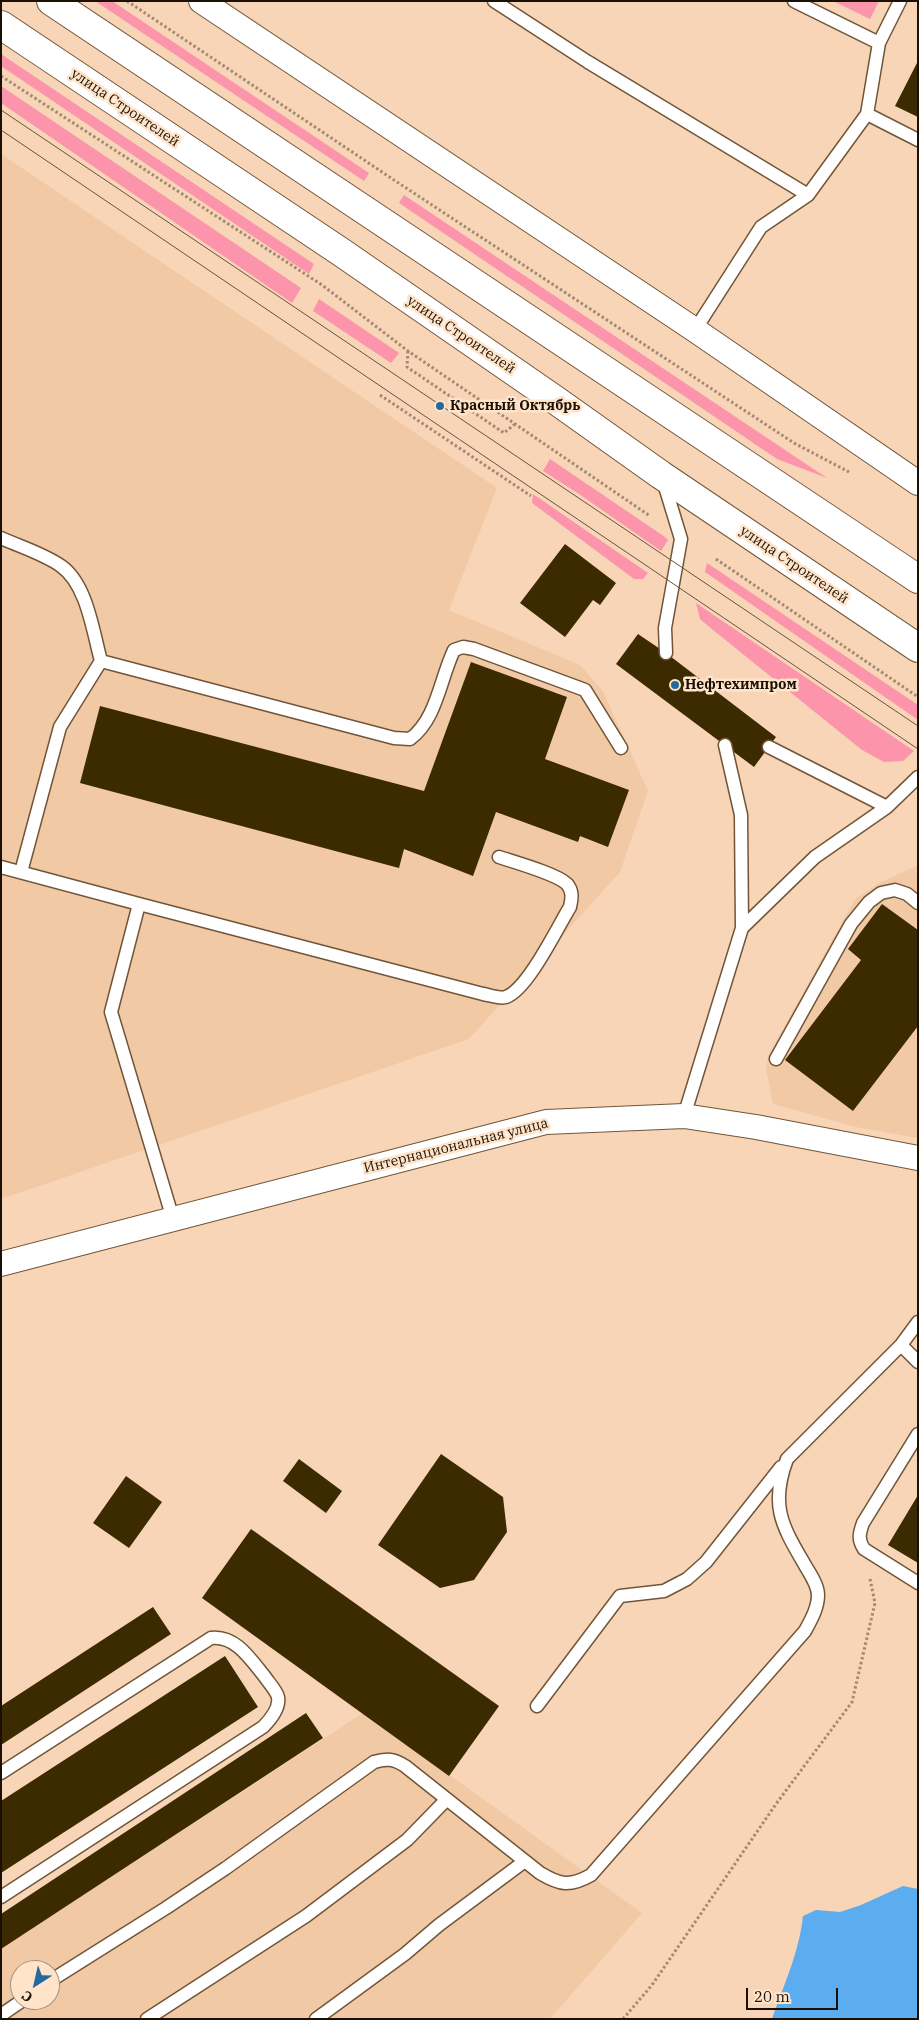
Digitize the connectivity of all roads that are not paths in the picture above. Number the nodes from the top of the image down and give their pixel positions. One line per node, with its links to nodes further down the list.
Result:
1 (51, 1): 15 (main road)
2 (201, 1): 11 (street)
3 (494, 1): 10 (lane)
4 (794, 1): 7 (lane)
5 (900, 1): 7 (lane)
6 (1, 25): 12 (main road, улица Строителей)
7 (879, 43): 8 (lane)
8 (867, 114): 9 (lane); 10 (lane)
9 (918, 140)
10 (808, 195): 11 (lane)
11 (695, 330): 13 (street)
12 (661, 475): 16 (main road, улица Строителей); 17 (lane)
13 (918, 483)
14 (1, 538): 18 (lane)
15 (918, 579)
16 (918, 648)
17 (666, 653)
18 (101, 661): 21 (lane); 26 (lane)
19 (725, 745): 29 (lane)
20 (769, 747): 23 (lane)
21 (621, 748)
22 (918, 777): 23 (lane)
23 (887, 807): 29 (lane)
24 (499, 857): 28 (lane)
25 (1, 867): 26 (lane)
26 (21, 872): 28 (lane)
27 (918, 903): 30 (lane)
28 (139, 904): 33 (lane)
29 (742, 928): 31 (lane)
30 (776, 1059)
31 (684, 1116): 32 (street, Интернациональная улица); 33 (street, Интернациональная улица)
32 (918, 1158)
33 (173, 1219): 34 (street, Интернациональная улица)
34 (1, 1264)
35 (918, 1322): 36 (lane)
36 (901, 1345): 37 (lane); 39 (lane)
37 (918, 1362)
38 (918, 1434): 40 (lane)
39 (787, 1459): 41 (lane); 44 (lane)
40 (918, 1583)
41 (537, 1706)
42 (1, 1773): 45 (lane)
43 (447, 1799): 44 (lane); 46 (lane); 48 (lane)
44 (525, 1861): 47 (lane)
45 (1, 1897)
46 (60, 1975)
47 (324, 2016)
48 (147, 2019)

